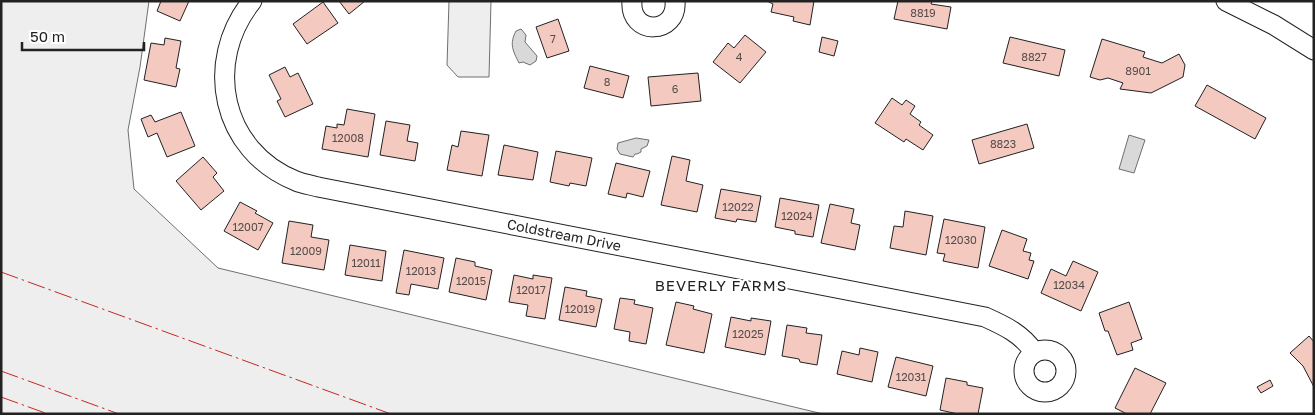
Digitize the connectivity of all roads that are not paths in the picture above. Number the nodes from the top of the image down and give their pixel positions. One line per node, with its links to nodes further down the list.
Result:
1 (252, 1): 6 (street, Coldstream Drive)
2 (632, 1): 3 (street)
3 (675, 1)
4 (1226, 1): 5 (street)
5 (1314, 50)
6 (1034, 352)

